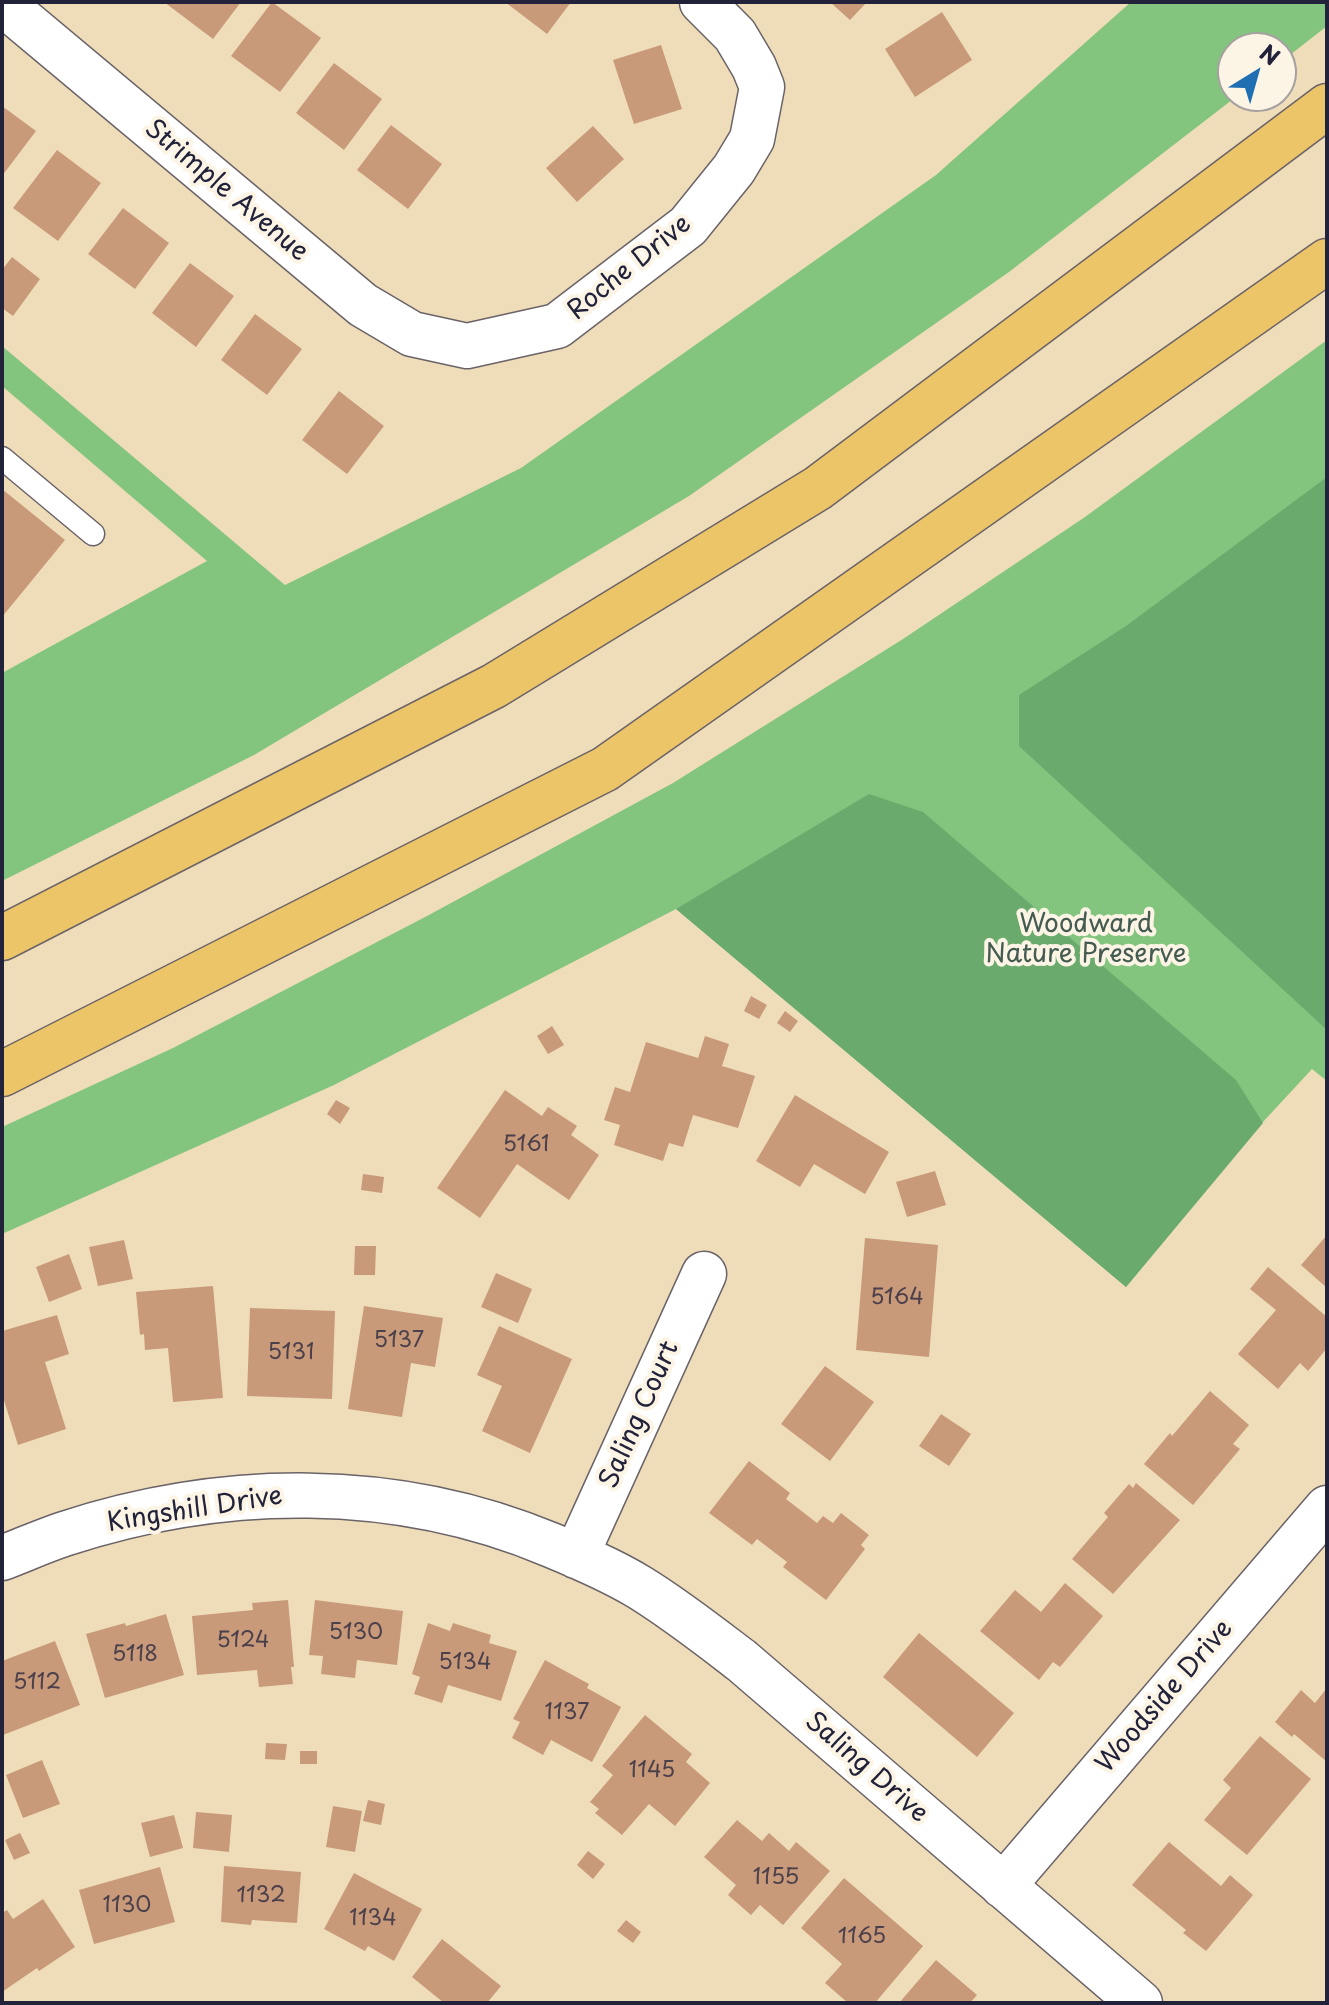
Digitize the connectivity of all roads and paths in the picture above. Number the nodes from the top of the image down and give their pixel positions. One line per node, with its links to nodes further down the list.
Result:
1 (702, 2): 5 (street, Roche Drive)
2 (2, 3): 5 (street, Strimple Avenue)
3 (1327, 106): 8 (highway)
4 (1327, 261): 9 (highway)
5 (467, 346)
6 (2, 458): 7 (lane)
7 (93, 534)
8 (2, 938)
9 (2, 1074)
10 (704, 1274): 12 (street, Saling Court)
11 (1327, 1508): 14 (street, Woodside Drive)
12 (576, 1556): 13 (street, Kingshill Drive); 14 (street, Saling Drive)
13 (2, 1558)
14 (1003, 1886): 15 (street, Saling Drive)
15 (1140, 2003)

